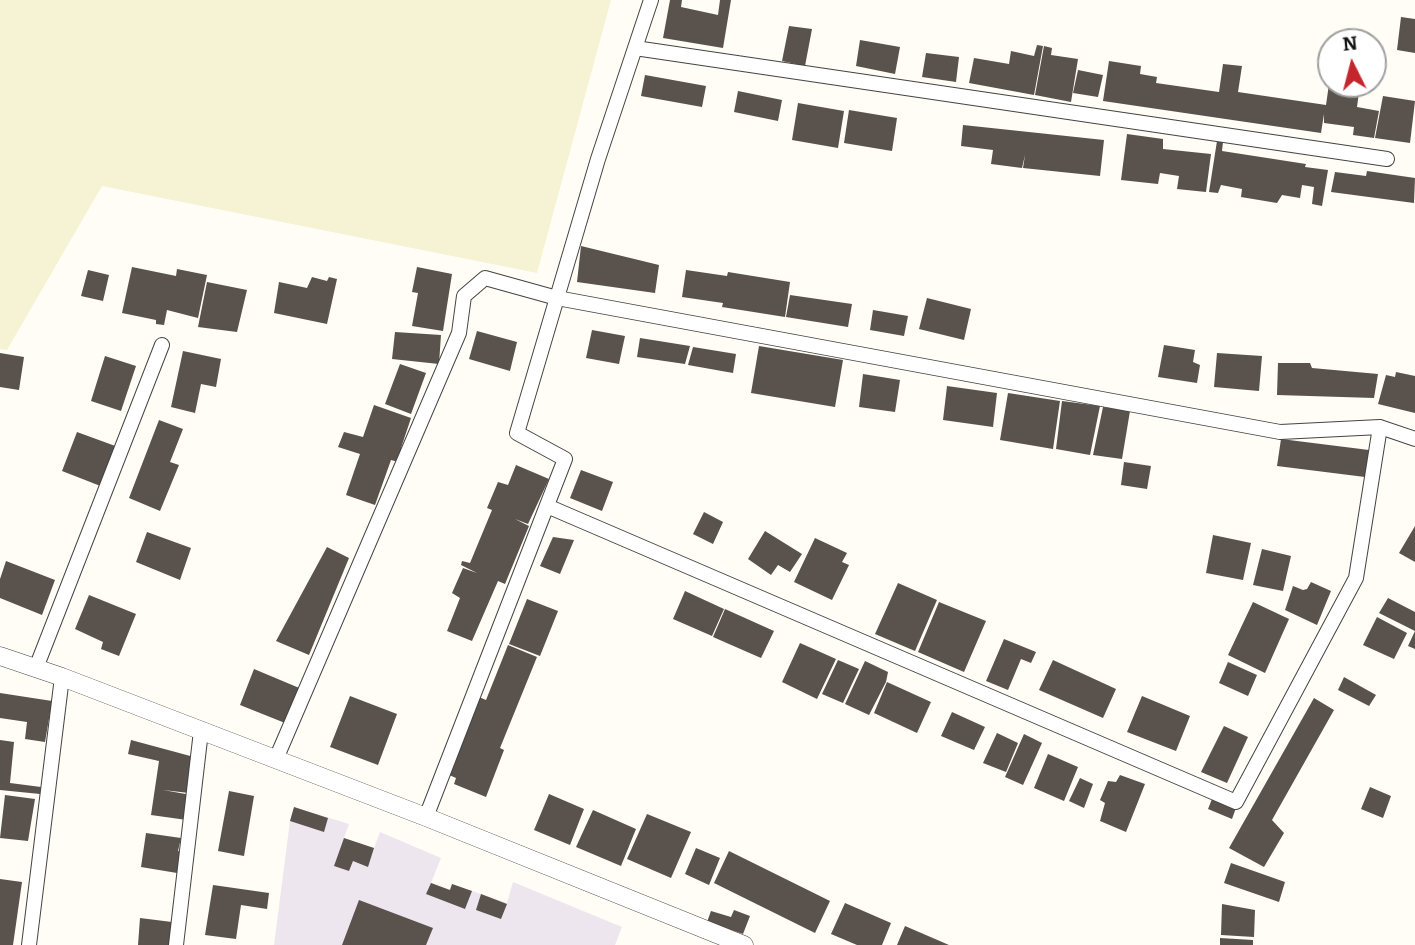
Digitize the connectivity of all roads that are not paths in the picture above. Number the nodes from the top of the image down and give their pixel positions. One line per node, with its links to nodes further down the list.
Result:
1 (651, 0): 2 (street)
2 (635, 48): 3 (street); 4 (street)
3 (1387, 159)
4 (557, 298): 6 (street); 8 (street); 13 (street)
5 (162, 345): 10 (street)
6 (1380, 427): 7 (street); 8 (street)
7 (1415, 439)
8 (547, 506): 14 (street)
9 (0, 656): 10 (street)
10 (36, 668): 11 (street)
11 (62, 677): 12 (street); 15 (street)
12 (201, 731): 13 (street); 16 (street)
13 (276, 759): 14 (street)
14 (426, 817): 17 (street)
15 (29, 945)
16 (176, 945)
17 (744, 945)

